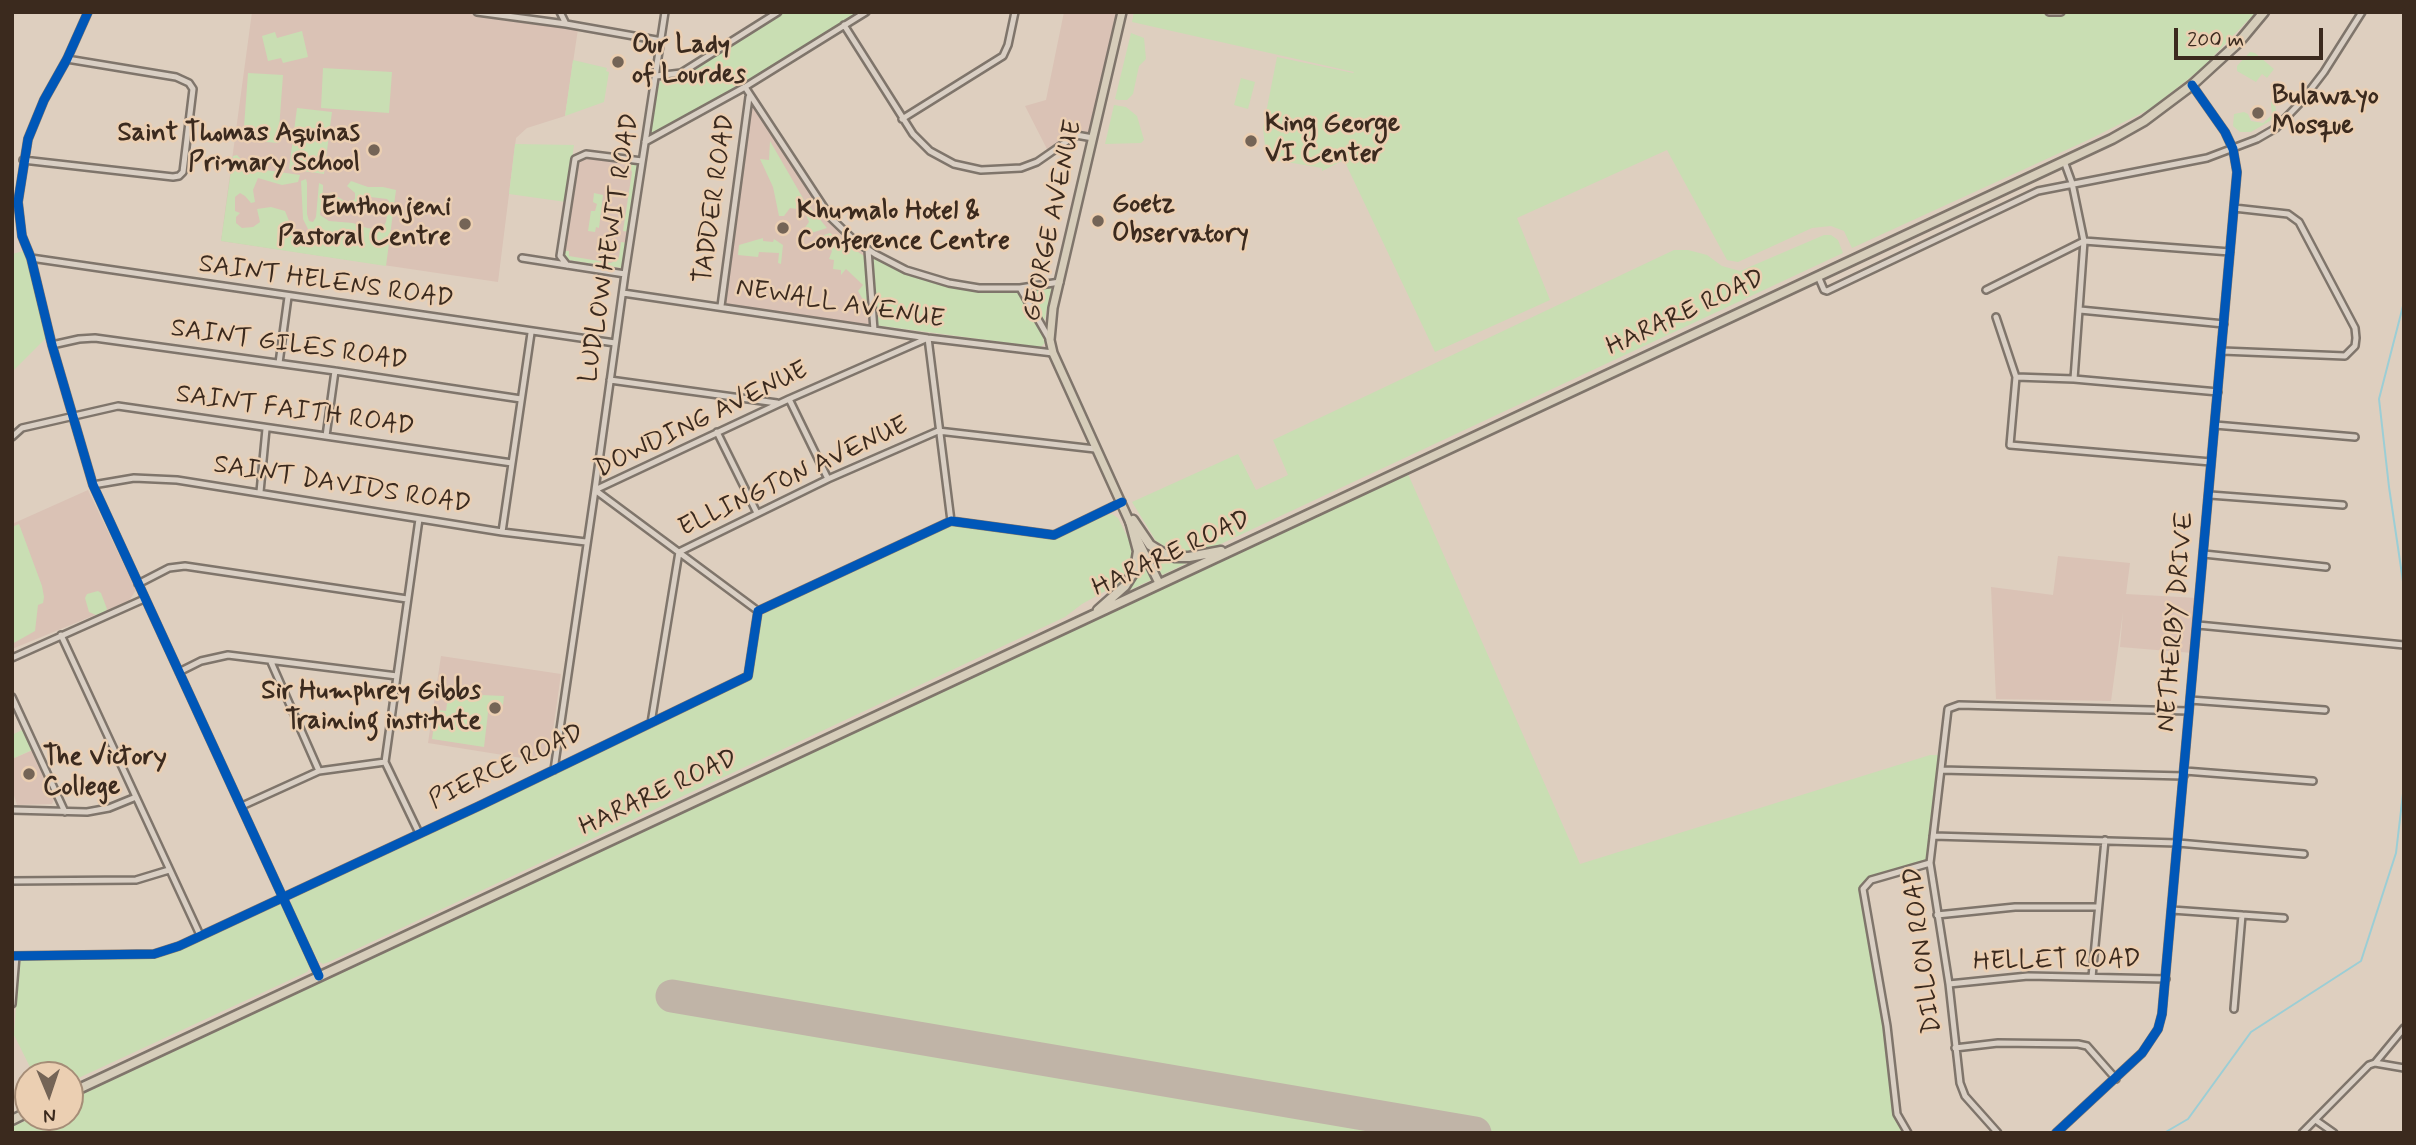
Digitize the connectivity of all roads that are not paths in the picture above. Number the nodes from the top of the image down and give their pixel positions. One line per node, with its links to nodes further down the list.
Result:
1 (88, 12): 14 (street)
2 (477, 12): 11 (street)
3 (560, 12): 11 (street)
4 (665, 12): 13 (street, LUDLOW HEWIT ROAD)
5 (778, 12): 15 (street)
6 (866, 12): 12 (street)
7 (1015, 12): 19 (street)
8 (1122, 12): 20 (main road, GEORGE AVENUE)
9 (2264, 12): 16 (highway, HARARE ROAD)
10 (2362, 12): 22 (street)
11 (566, 24): 13 (street)
12 (844, 25): 17 (street); 19 (street)
13 (662, 41): 15 (street, LUDLOW HEWIT ROAD)
14 (67, 59): 23 (street); 23 (street)
15 (656, 76): 21 (street, LUDLOW HEWIT ROAD)
16 (2192, 85): 22 (street, NETHERBY DRIVE); 25 (highway, HARARE ROAD)
17 (745, 87): 18 (street); 21 (street)
18 (749, 97): 31 (street); 43 (street, TADDER ROAD)
19 (902, 119): 20 (street)
20 (1093, 138): 38 (main road, GEORGE AVENUE)
21 (645, 142): 24 (street, LUDLOW HEWIT ROAD)
22 (2233, 149): 26 (street); 27 (street, NETHERBY DRIVE)
23 (23, 160): 33 (street)
24 (642, 161): 35 (street); 36 (street, LUDLOW HEWIT ROAD)
25 (2064, 161): 26 (street); 28 (highway, HARARE ROAD)
26 (2073, 183): 29 (street); 30 (street)
27 (2234, 208): 32 (street, NETHERBY DRIVE); 53 (street)
28 (1932, 222): 29 (street); 37 (highway, HARARE ROAD)
29 (1939, 238): 37 (street)
30 (2084, 241): 32 (street); 40 (street); 44 (street)
31 (868, 250): 39 (street); 47 (street)
32 (2231, 252): 46 (street, NETHERBY DRIVE)
33 (31, 258): 42 (street, SAINT HELENS ROAD); 52 (street)
34 (522, 258): 35 (street)
35 (567, 265): 36 (street)
36 (625, 274): 41 (street, LUDLOW HEWIT ROAD)
37 (1818, 275): 88 (highway, HARARE ROAD)
38 (1060, 282): 39 (street); 50 (main road, GEORGE AVENUE)
39 (1020, 288): 50 (street)
40 (1986, 290)
41 (623, 293): 43 (street, NEWALL AVENUE); 51 (street, LUDLOW HEWIT ROAD)
42 (288, 297): 48 (street, SAINT HELENS ROAD); 55 (street)
43 (721, 306): 47 (street, NEWALL AVENUE)
44 (2080, 310): 46 (street); 58 (street)
45 (1996, 317): 57 (street)
46 (2224, 324): 53 (street, NETHERBY DRIVE)
47 (874, 330): 49 (street, NEWALL AVENUE)
48 (531, 332): 51 (street, SAINT HELENS ROAD); 61 (street)
49 (928, 338): 54 (street, NEWALL AVENUE); 62 (street, DOWDING AVENUE); 68 (street)
50 (1050, 340): 54 (main road, GEORGE AVENUE)
51 (615, 343): 59 (street, LUDLOW HEWIT ROAD)
52 (52, 345): 55 (street, SAINT GILES ROAD); 64 (street)
53 (2222, 351): 60 (street, NETHERBY DRIVE)
54 (1053, 353): 72 (main road, GEORGE AVENUE)
55 (279, 363): 56 (street, SAINT GILES ROAD)
56 (335, 371): 61 (street, SAINT GILES ROAD); 69 (street)
57 (2015, 377): 58 (street); 73 (street)
58 (2074, 379): 60 (street)
59 (610, 380): 63 (street); 77 (street, LUDLOW HEWIT ROAD)
60 (2218, 392): 65 (street, NETHERBY DRIVE)
61 (521, 399): 74 (street)
62 (789, 399): 63 (street, DOWDING AVENUE); 75 (street)
63 (779, 403): 67 (street, DOWDING AVENUE)
64 (73, 416): 66 (street, SAINT FAITH ROAD); 70 (street, SAINT FAITH ROAD); 76 (street)
65 (2215, 425): 71 (street); 73 (street, NETHERBY DRIVE)
66 (267, 429): 69 (street, SAINT FAITH ROAD); 78 (street)
67 (717, 432): 77 (street, DOWDING AVENUE); 82 (street)
68 (938, 432): 72 (street, ELLINGTON AVENUE); 75 (street, ELLINGTON AVENUE); 85 (street)
69 (326, 436): 74 (street, SAINT FAITH ROAD)
70 (12, 437)
71 (2355, 437)
72 (1095, 449): 80 (main road, GEORGE AVENUE)
73 (2211, 462): 79 (street, NETHERBY DRIVE)
74 (512, 463): 86 (street)
75 (828, 479): 82 (street, ELLINGTON AVENUE)
76 (93, 485): 78 (street, SAINT DAVIDS ROAD); 93 (street)
77 (595, 490): 87 (street, DOWDING AVENUE); 89 (street)
78 (260, 492): 83 (street, SAINT DAVIDS ROAD)
79 (2210, 495): 81 (street); 90 (street, NETHERBY DRIVE)
80 (1123, 505): 84 (main road, GEORGE AVENUE); 85 (street)
81 (2343, 505)
82 (757, 513): 89 (street, ELLINGTON AVENUE)
83 (419, 519): 86 (street, SAINT DAVIDS ROAD); 95 (street)
84 (1131, 520): 88 (highway); 92 (main road, GEORGE AVENUE); 97 (highway)
85 (951, 521): 96 (street)
86 (502, 532): 87 (street, SAINT DAVIDS ROAD)
87 (586, 542): 111 (street, DOWDING AVENUE)
88 (1234, 549): 92 (highway, HARARE ROAD)
89 (679, 552): 96 (street); 109 (street, ELLINGTON AVENUE)
90 (2204, 554): 91 (street); 98 (street, NETHERBY DRIVE)
91 (2326, 567)
92 (1161, 582): 97 (highway, HARARE ROAD)
93 (138, 584): 94 (street); 95 (street)
94 (144, 599): 99 (street); 103 (street)
95 (407, 599): 104 (street)
96 (758, 611): 109 (street, PIERCE ROAD)
97 (1091, 616): 136 (highway, HARARE ROAD)
98 (2198, 625): 100 (street); 106 (street, NETHERBY DRIVE)
99 (61, 635): 101 (street); 116 (street)
100 (2404, 645)
101 (12, 658)
102 (270, 662): 103 (street); 104 (street); 113 (street)
103 (179, 672): 117 (street)
104 (397, 676): 110 (street)
105 (12, 698): 119 (street)
106 (2190, 700): 107 (street); 108 (street, NETHERBY DRIVE)
107 (2325, 710)
108 (2189, 711): 112 (street, DILLON ROAD); 114 (street, NETHERBY DRIVE)
109 (651, 723): 111 (street, PIERCE ROAD)
110 (385, 762): 113 (street); 120 (street)
111 (554, 770): 120 (street, PIERCE ROAD)
112 (1941, 770): 114 (street); 121 (street, DILLON ROAD)
113 (319, 771): 117 (street)
114 (2185, 774): 115 (street); 123 (street, NETHERBY DRIVE)
115 (2313, 781)
116 (136, 797): 119 (street); 126 (street)
117 (242, 806): 128 (street)
118 (12, 810): 119 (street)
119 (65, 812)
120 (419, 833): 128 (street, PIERCE ROAD)
121 (1933, 836): 122 (street); 125 (street, DILLON ROAD)
122 (2105, 839): 123 (street); 129 (street)
123 (2178, 843): 124 (street); 130 (street, NETHERBY DRIVE)
124 (2304, 854)
125 (1930, 863): 131 (street, DILLON ROAD); 149 (street)
126 (169, 870): 127 (street); 134 (street)
127 (12, 881)
128 (283, 897): 134 (street, PIERCE ROAD); 136 (street)
129 (2098, 907): 131 (street); 137 (street)
130 (2172, 910): 132 (street); 138 (street, NETHERBY DRIVE)
131 (1937, 915): 139 (street, DILLON ROAD)
132 (2242, 915): 133 (street); 141 (street)
133 (2284, 918)
134 (200, 935): 135 (street, PIERCE ROAD)
135 (14, 956): 140 (street)
136 (319, 976): 147 (highway, HARARE ROAD)
137 (2092, 977): 138 (street, HELLET ROAD); 139 (street, HELLET ROAD)
138 (2166, 979): 146 (street, NETHERBY DRIVE)
139 (1949, 984): 143 (street, DILLON ROAD)
140 (12, 1004)
141 (2234, 1009)
142 (2404, 1028): 144 (street)
143 (1955, 1048): 146 (street); 150 (street, DILLON ROAD)
144 (2375, 1063): 145 (street); 148 (street)
145 (2404, 1069)
146 (2116, 1079): 151 (street, NETHERBY DRIVE)
147 (84, 1086)
148 (2317, 1121): 152 (street); 153 (street)
149 (1908, 1133)
150 (1998, 1133)
151 (2056, 1133)
152 (2302, 1133)
153 (2334, 1133)

